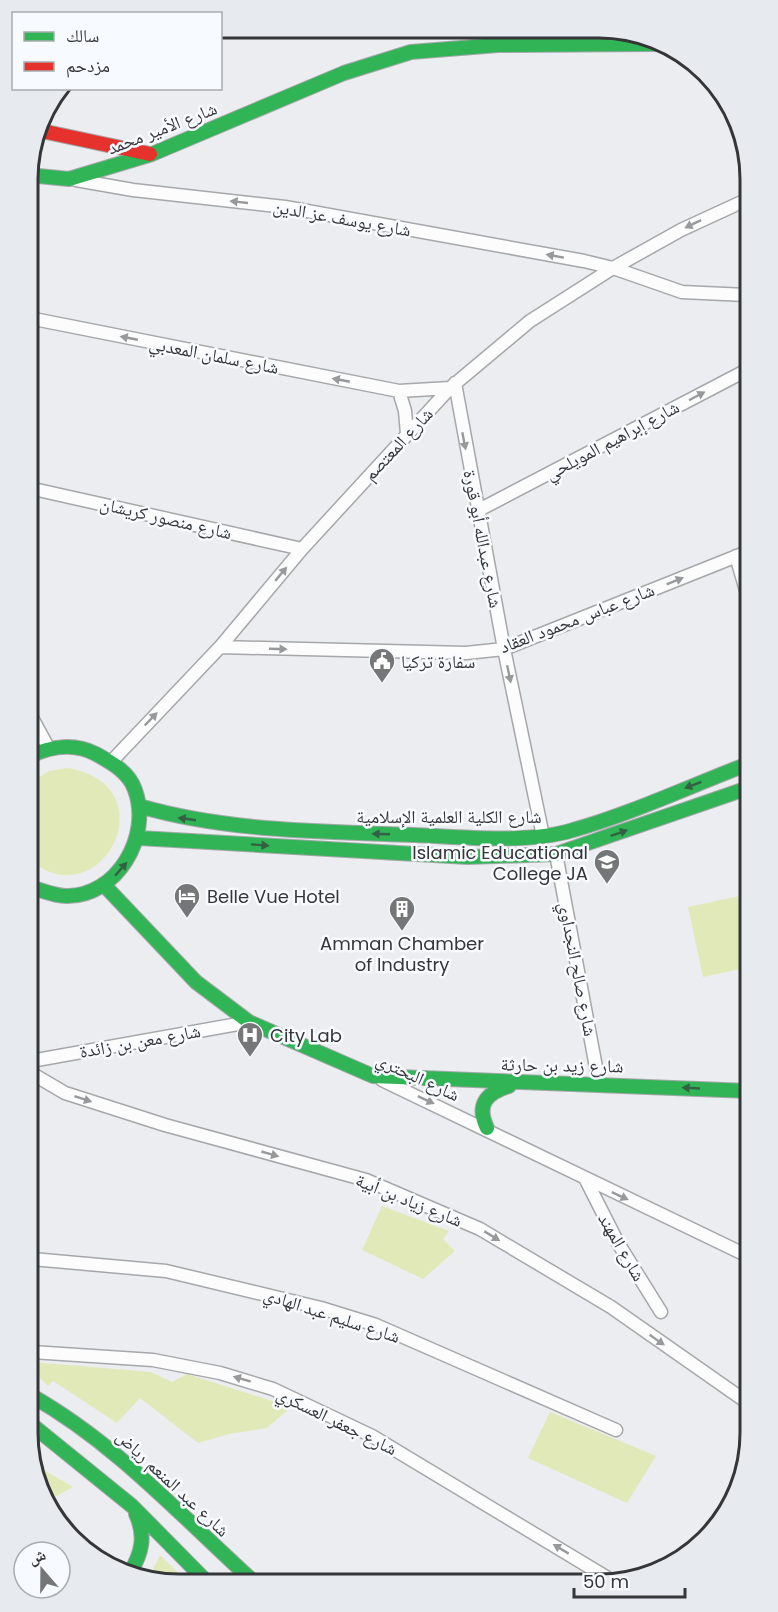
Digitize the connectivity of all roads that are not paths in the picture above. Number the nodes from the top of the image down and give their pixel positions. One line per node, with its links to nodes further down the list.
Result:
1 (642, 44): 3 (main road, شارع الأمير محمد)
2 (45, 132): 3 (main road)
3 (152, 154): 5 (main road, شارع الأمير محمد)
4 (38, 176): 5 (main road, شارع الأمير محمد)
5 (69, 179): 7 (street, شارع يوسف عز الدين, one-way to 5)
6 (740, 203): 7 (street, شارع المعتصم, one-way to 7)
7 (613, 268): 8 (street, شارع يوسف عز الدين); 11 (street, شارع المعتصم)
8 (740, 295)
9 (38, 320): 12 (street, شارع سلمان المعدبي, one-way to 9)
10 (740, 374): 15 (street, شارع إبراهيم المويلحي, one-way to 10)
11 (452, 386): 12 (street, شارع سلمان المعدبي); 13 (street, شارع المعتصم); 15 (street, شارع عبدالله أبو قورة, one-way to 15)
12 (399, 391): 13 (street)
13 (407, 434): 16 (street, شارع المعتصم)
14 (38, 490): 16 (street, شارع منصور كريشان)
15 (477, 511): 19 (street, شارع عبدالله أبو قورة)
16 (302, 549): 18 (street, شارع المعتصم, one-way to 16)
17 (740, 555): 19 (street, شارع عباس محمود العقاد, one-way to 17)
18 (220, 647): 19 (street, شارع عباس محمود العقاد, one-way to 19); 23 (street, شارع المعتصم, one-way to 18)
19 (504, 649): 27 (street, شارع عبدالله أبو قورة, one-way to 27)
20 (38, 729): 21 (street)
21 (49, 749): 22 (main road); 23 (main road)
22 (38, 753)
23 (111, 762): 26 (main road)
24 (740, 767): 27 (main road, شارع الكلية العلمية الإسلامية, one-way to 27)
25 (740, 791): 29 (main road, شارع الكلية العلمية الإسلامية, one-way to 25)
26 (139, 806): 27 (main road, شارع الكلية العلمية الإسلامية, one-way to 26); 28 (main road)
27 (543, 836)
28 (139, 838): 29 (main road, شارع الكلية العلمية الإسلامية, one-way to 29); 30 (main road, one-way to 28)
29 (556, 854): 36 (street, شارع صالح النجداوي)
30 (104, 885): 31 (main road); 32 (main road, شارع البحتري)
31 (38, 890)
32 (249, 1022): 33 (street, شارع معن بن زائدة); 34 (main road, شارع البحتري)
33 (38, 1060)
34 (373, 1076): 37 (main road, شارع زيد بن حارثة); 39 (street, شارع البحتري, one-way to 39)
35 (38, 1077): 45 (street, شارع زياد بن أبية, one-way to 45)
36 (599, 1083): 37 (main road, شارع زيد بن حارثة); 38 (main road, شارع زيد بن حارثة, one-way to 36)
37 (520, 1084): 39 (main road)
38 (740, 1091)
39 (487, 1128): 40 (street, شارع البحتري)
40 (586, 1180): 41 (street, شارع البحتري, one-way to 41); 43 (street, شارع المهند)
41 (740, 1252)
42 (38, 1260): 48 (street, شارع سليم عبد الهادي)
43 (661, 1312)
44 (38, 1352): 53 (street, شارع جعفر العسكري, one-way to 44)
45 (740, 1398)
46 (38, 1399): 52 (main road, شارع عبد المنعم رياض)
47 (38, 1430): 49 (main road)
48 (616, 1430)
49 (132, 1506): 50 (main road); 51 (main road)
50 (133, 1567)
51 (199, 1574)
52 (246, 1574)
53 (601, 1574)

